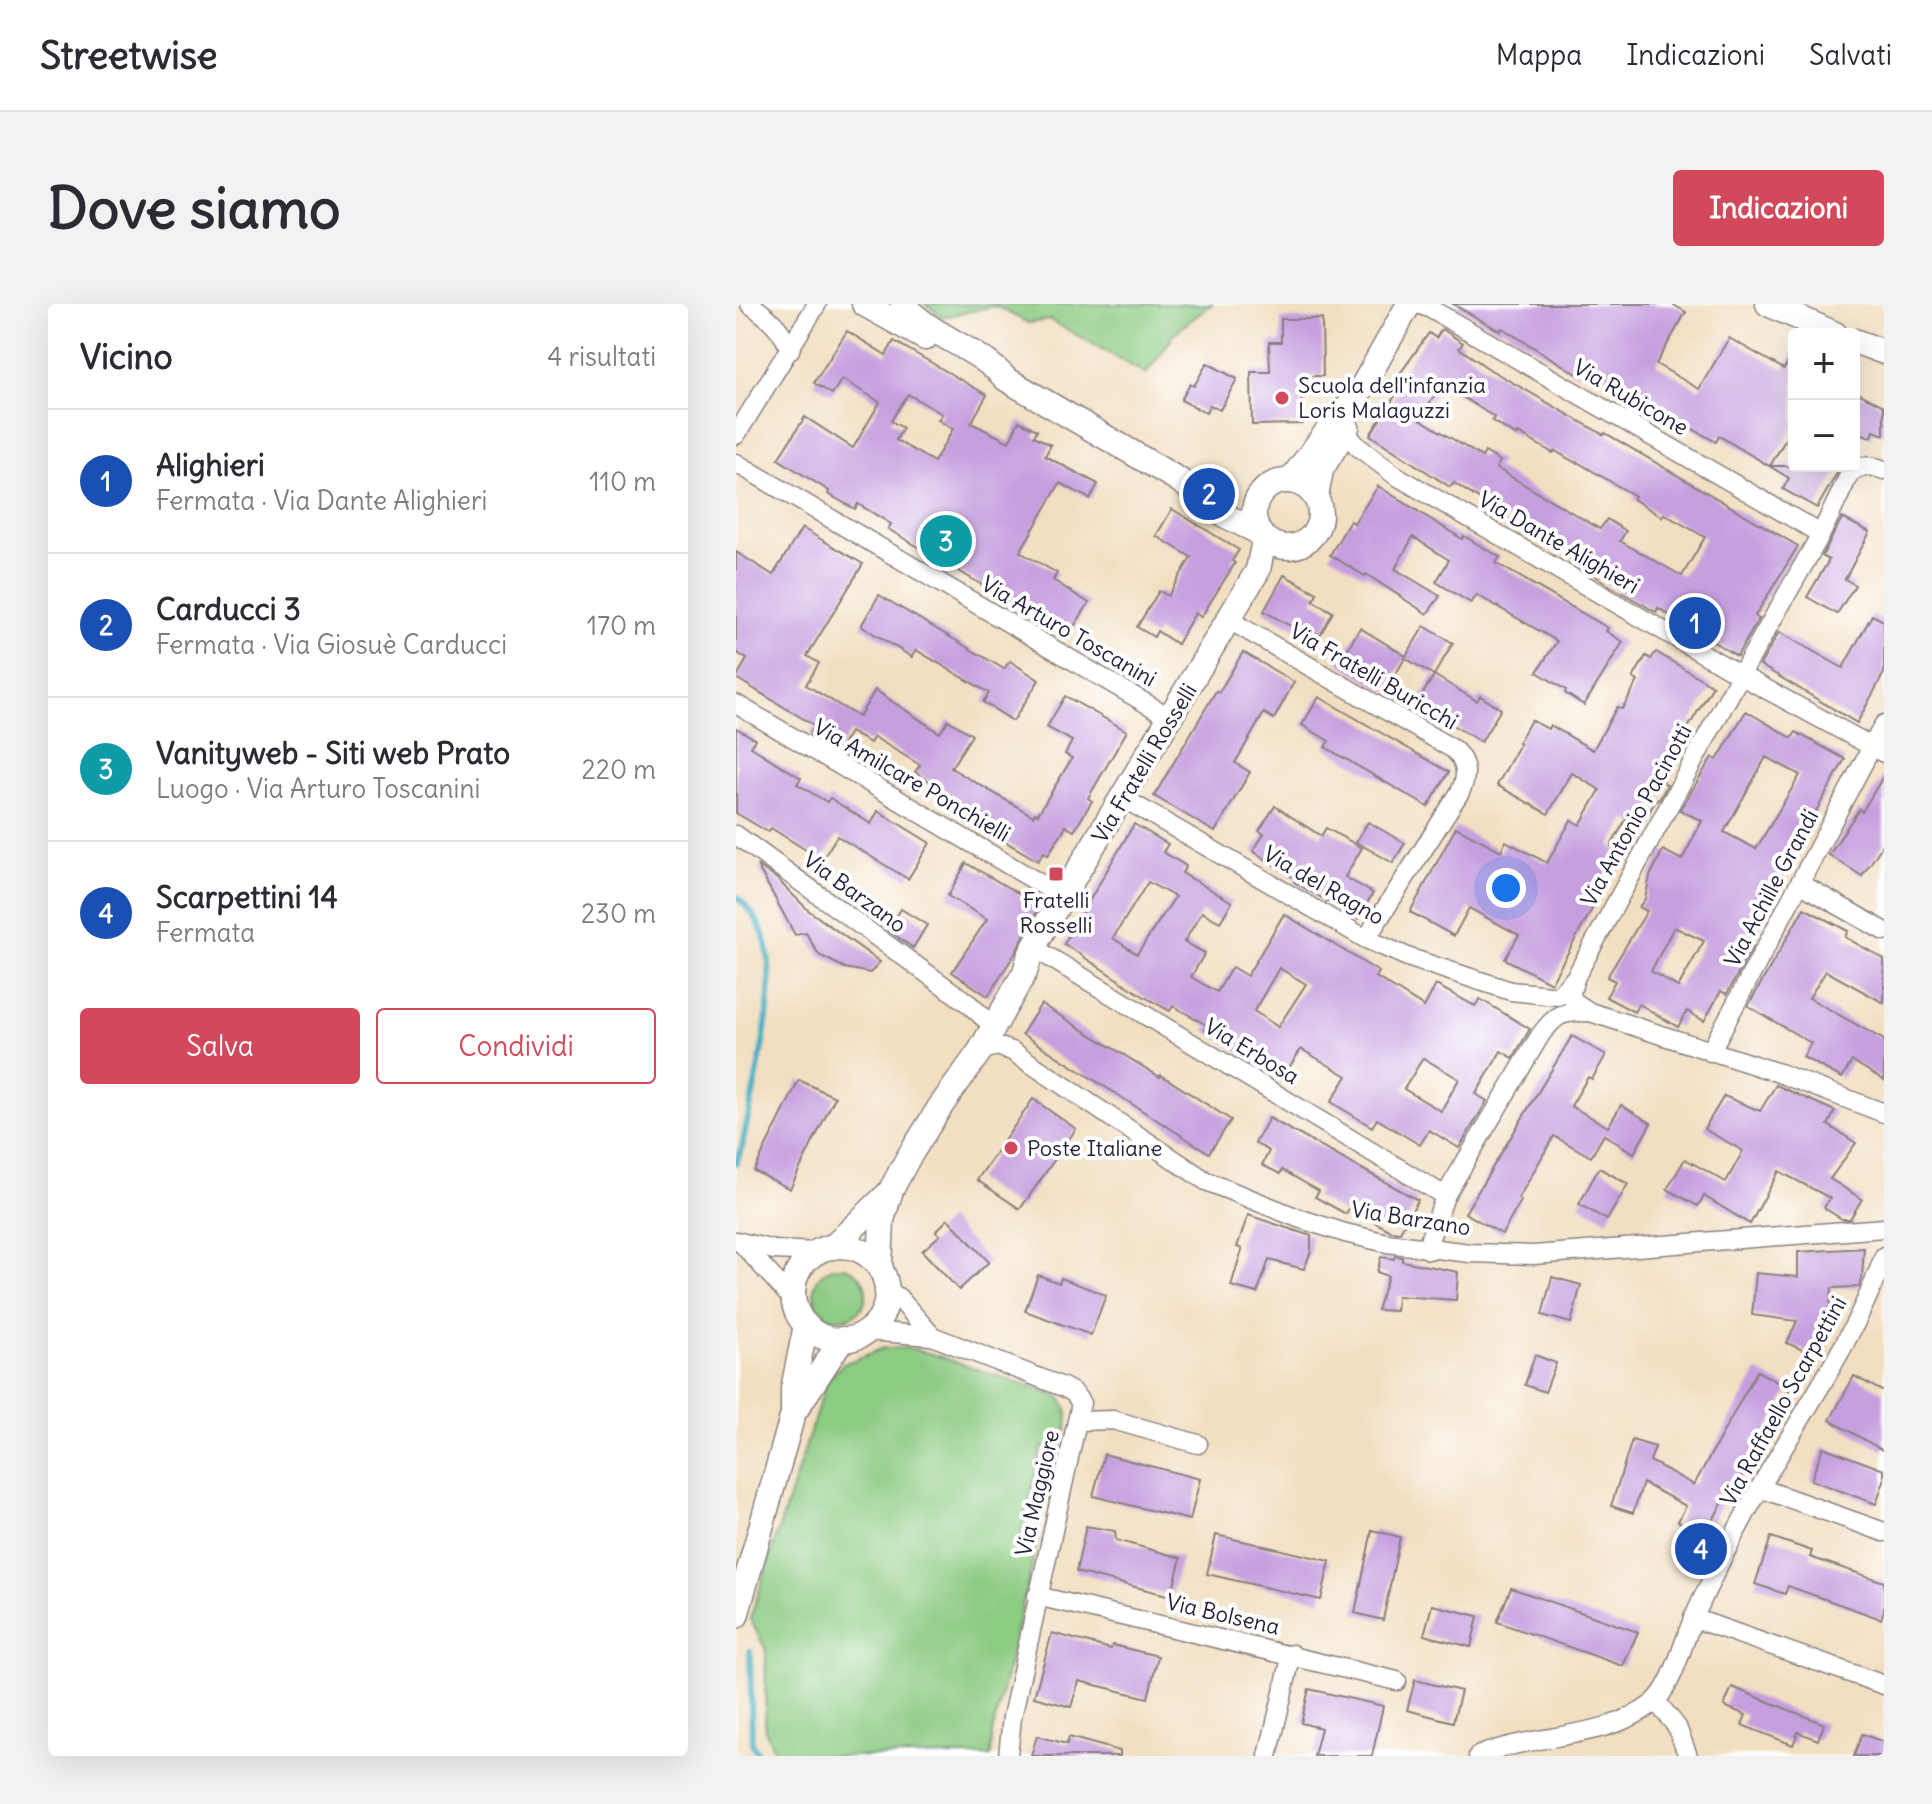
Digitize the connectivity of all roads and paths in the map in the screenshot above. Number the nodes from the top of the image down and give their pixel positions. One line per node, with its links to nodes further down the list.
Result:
1 (750, 304): 10 (street)
2 (817, 304): 10 (street)
3 (864, 304): 12 (street)
4 (903, 304): 12 (street)
5 (1409, 304): 13 (street)
6 (1417, 304): 23 (street, Via Rubicone)
7 (1768, 304): 8 (street)
8 (1822, 328)
9 (1860, 343): 11 (street)
10 (790, 350): 15 (street)
11 (1884, 352)
12 (1006, 379): 18 (street)
13 (1356, 398): 14 (street); 19 (street)
14 (1345, 431): 20 (street); 27 (street, Via Dante Alighieri)
15 (736, 435)
16 (736, 463): 29 (street, Via Arturo Toscanini)
17 (1884, 470): 23 (street, Via Antonio Pacinotti)
18 (1179, 480): 21 (street); 22 (street)
19 (1290, 481): 20 (street); 21 (street)
20 (1316, 497): 24 (street)
21 (1256, 501): 22 (street)
22 (1260, 534): 24 (street); 25 (street, Via Fratelli Rosselli)
23 (1821, 534): 27 (street, Via Antonio Pacinotti)
24 (1291, 548): 25 (street, Via Fratelli Rosselli)
25 (1258, 570): 26 (street, Via Fratelli Rosselli)
26 (1229, 620): 29 (street, Via Fratelli Rosselli); 37 (street, Via Fratelli Buricchi)
27 (1740, 675): 31 (street, Via Dante Alighieri); 39 (street, Via Antonio Pacinotti)
28 (736, 704): 35 (street, Via Amilcare Ponchielli)
29 (1171, 718): 32 (street, Via Fratelli Rosselli)
30 (1884, 724): 31 (street, Via Achille Grandi)
31 (1878, 750): 34 (street, Via Achille Grandi)
32 (1123, 798): 35 (street, Via Fratelli Rosselli); 37 (street, Via del Ragno)
33 (736, 835): 42 (street, Via Barzano)
34 (1801, 884): 36 (street); 45 (street, Via Achille Grandi)
35 (1063, 897): 38 (street, Via Fratelli Rosselli)
36 (1884, 931)
37 (1366, 939): 40 (street, Via del Ragno)
38 (1032, 952): 42 (street, Via Fratelli Rosselli); 44 (street, Via Fratelli Rosselli); 49 (street, Via Erbosa)
39 (1575, 978): 40 (street); 41 (street)
40 (1511, 991): 43 (street)
41 (1590, 1012): 43 (street); 45 (street)
42 (984, 1018): 46 (street, Via Fratelli Rosselli)
43 (1541, 1034): 49 (street)
44 (980, 1051): 46 (street, Via Fratelli Rosselli); 53 (street, Via Barzano)
45 (1710, 1052): 47 (street)
46 (940, 1107): 48 (street, Via Fratelli Rosselli)
47 (1884, 1113)
48 (891, 1190): 52 (street); 55 (street)
49 (1445, 1196): 53 (street)
50 (1884, 1228): 53 (street, Via Barzano)
51 (740, 1243): 52 (street); 56 (street)
52 (825, 1249): 55 (street); 56 (street)
53 (1429, 1250)
54 (1884, 1256): 64 (street, Via Raffaello Scarpettini)
55 (883, 1278): 58 (street); 59 (street, Via Maggiore)
56 (794, 1301): 57 (street)
57 (806, 1325): 60 (street); 61 (street)
58 (867, 1331): 59 (street, Via Maggiore); 60 (street)
59 (932, 1336): 62 (street, Via Maggiore)
60 (842, 1339): 61 (street)
61 (793, 1414): 67 (street)
62 (1078, 1421): 63 (street); 66 (street, Via Maggiore)
63 (1198, 1444)
64 (1760, 1488): 65 (street); 68 (street, Via Raffaello Scarpettini)
65 (1884, 1532)
66 (1037, 1596): 69 (street, Via Bolsena); 73 (street, Via Maggiore)
67 (736, 1616)
68 (1693, 1618): 71 (street); 72 (street, Via Raffaello Scarpettini)
69 (1292, 1654): 70 (street, Via Bolsena); 74 (street)
70 (1397, 1681)
71 (1884, 1685)
72 (1656, 1701): 75 (street); 76 (street)
73 (1008, 1756)
74 (1268, 1756)
75 (1478, 1756)
76 (1688, 1756)

